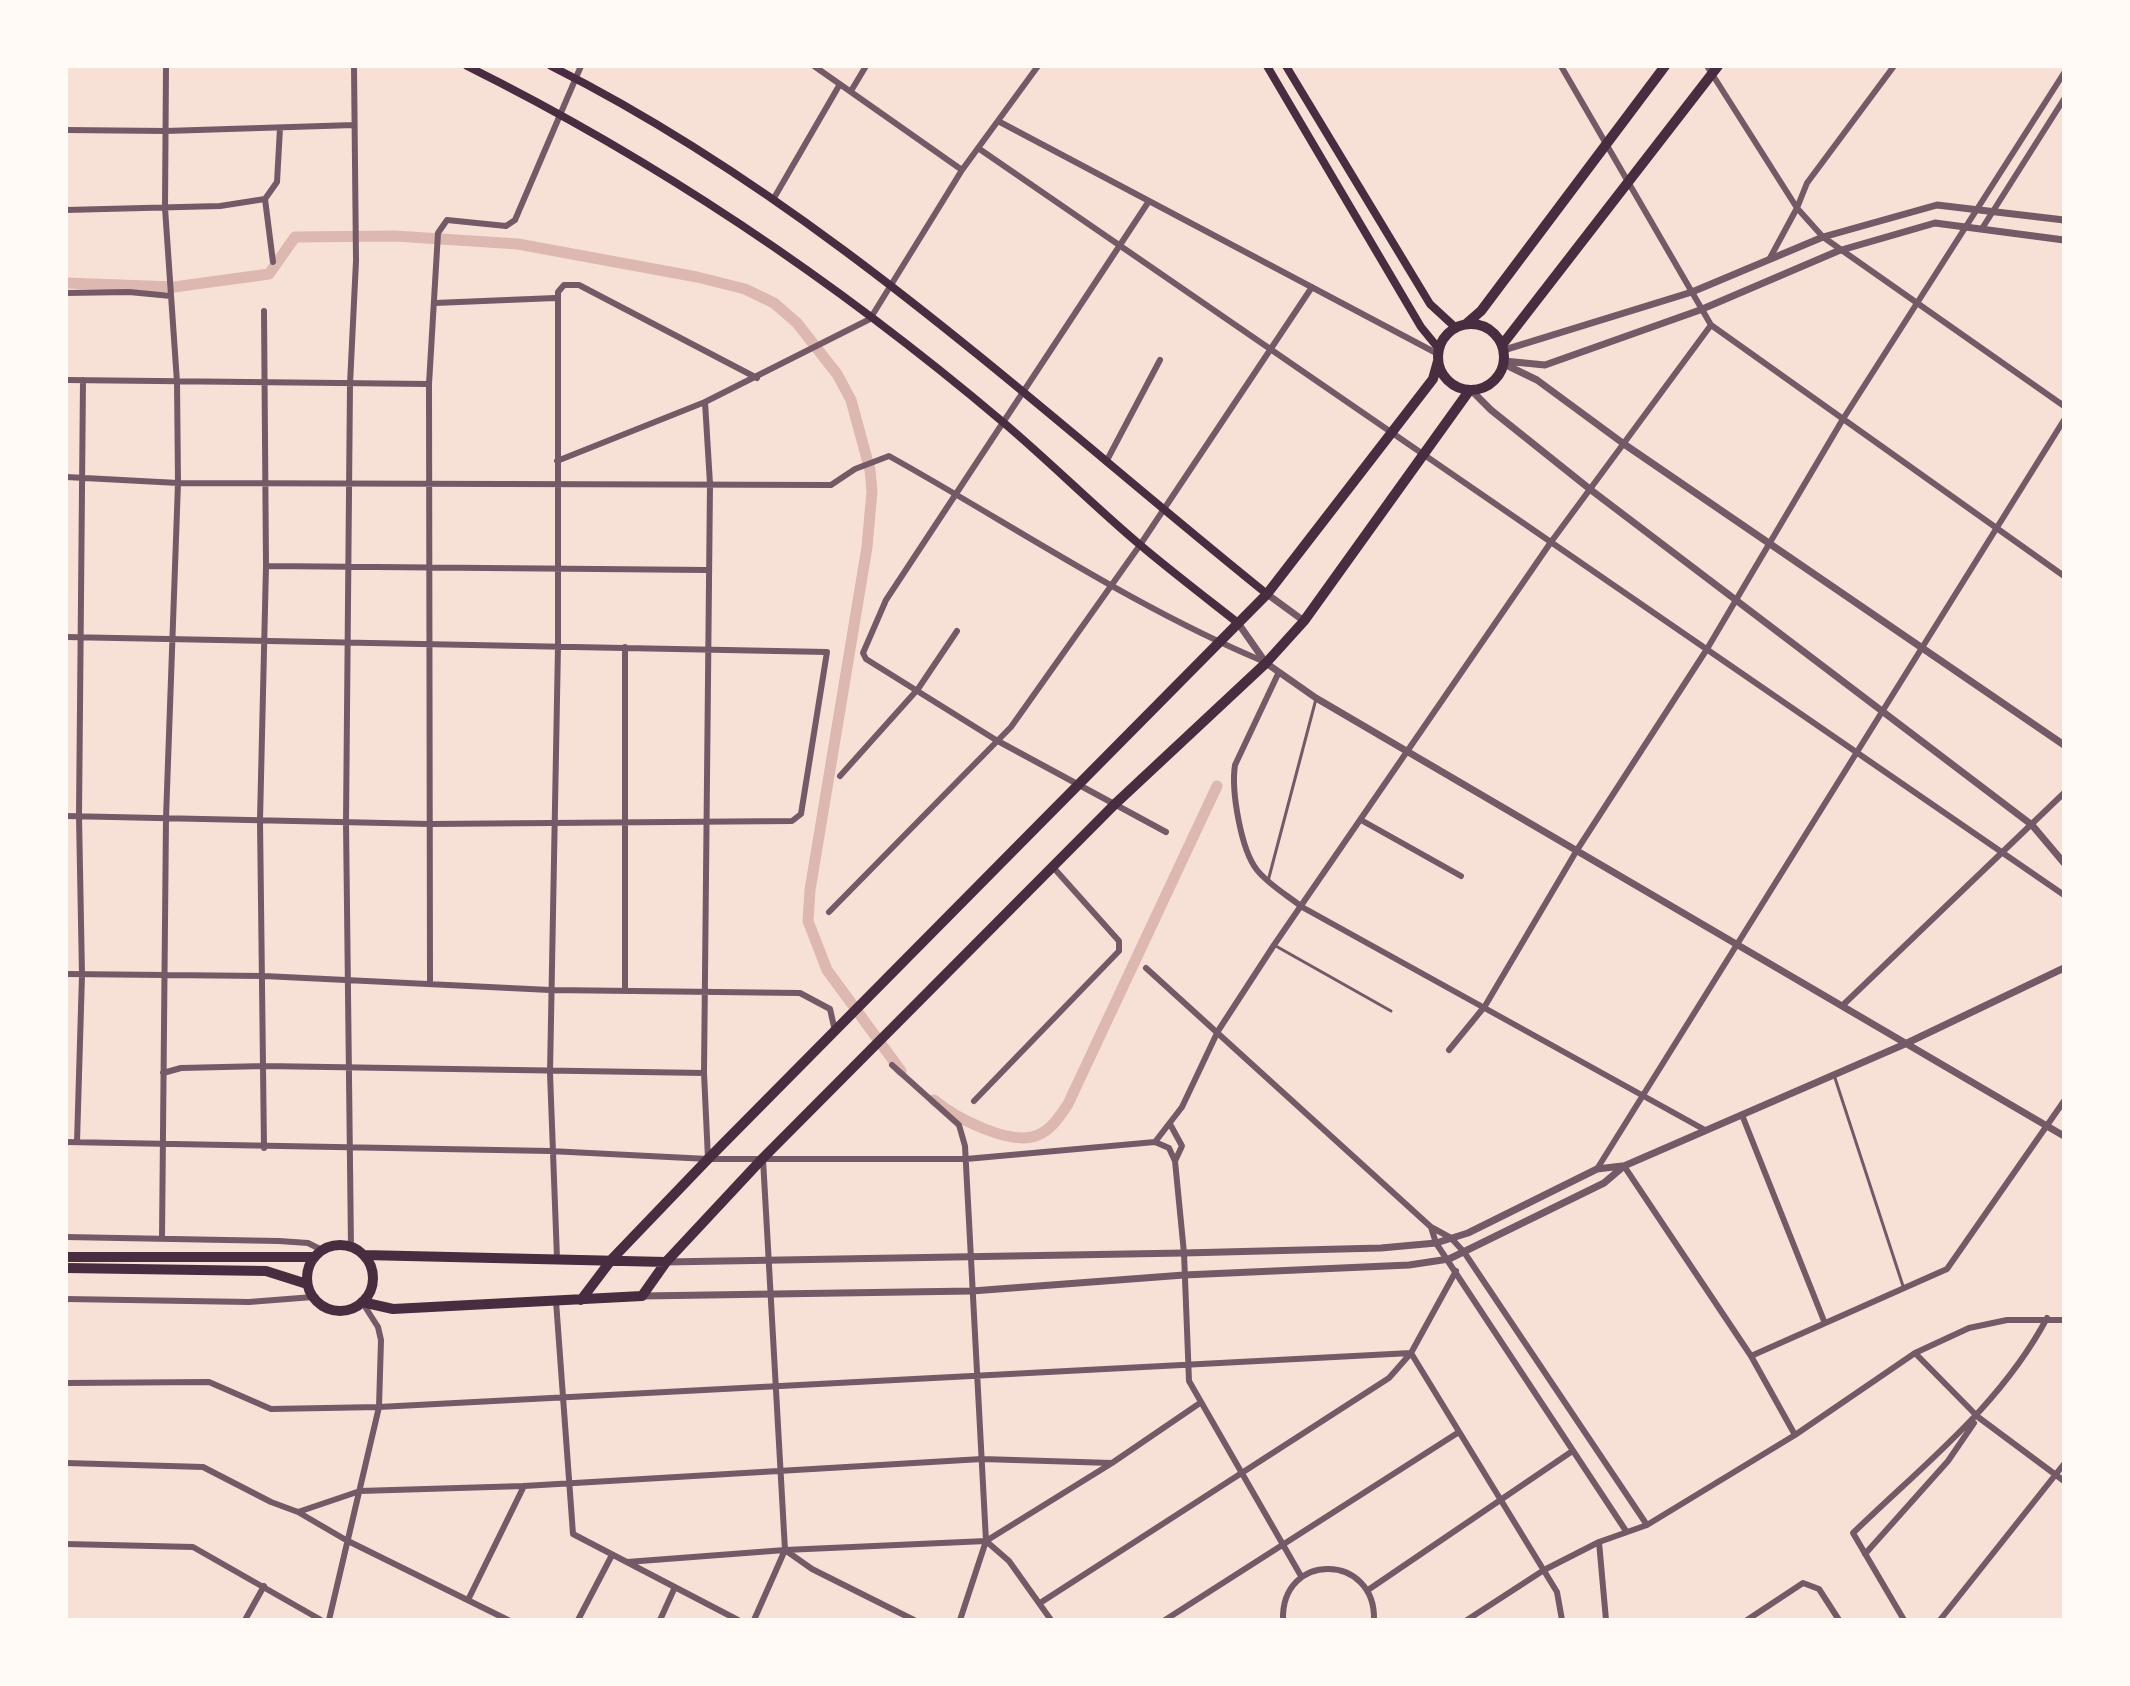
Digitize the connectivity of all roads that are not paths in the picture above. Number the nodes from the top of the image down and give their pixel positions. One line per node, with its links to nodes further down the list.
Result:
1 (166, 66): 25 (street)
2 (354, 66): 22 (street)
3 (467, 66): 20 (main road)
4 (551, 66): 16 (main road)
5 (581, 66): 16 (street)
6 (814, 66): 17 (street)
7 (866, 66): 18 (street)
8 (1038, 66): 21 (street)
9 (1267, 66): 61 (main road)
10 (1286, 66): 59 (main road)
11 (1561, 66): 26 (street)
12 (1665, 66): 26 (highway)
13 (1894, 66): 34 (street)
14 (1712, 68): 29 (highway); 34 (street)
15 (2064, 73): 35 (street)
16 (575, 78): 20 (street); 30 (main road)
17 (840, 84): 18 (street); 30 (street)
18 (851, 91): 28 (street)
19 (2064, 99): 37 (street)
20 (561, 113): 53 (street); 57 (main road)
21 (998, 121): 27 (street); 32 (street)
22 (354, 125): 23 (street); 68 (street)
23 (280, 128): 25 (street); 31 (street)
24 (66, 130): 25 (street)
25 (166, 131): 33 (street)
26 (1605, 143): 29 (street); 59 (highway)
27 (978, 148): 28 (street); 43 (street)
28 (962, 170): 47 (street)
29 (1629, 180): 49 (street); 62 (highway)
30 (774, 198): 47 (main road)
31 (265, 199): 33 (street); 46 (street)
32 (1149, 201): 43 (street); 48 (street)
33 (165, 208): 36 (street); 51 (street)
34 (1797, 208): 41 (street); 45 (street)
35 (1977, 208): 37 (street); 39 (street); 41 (street)
36 (66, 210)
37 (1995, 210): 38 (street); 40 (street)
38 (2064, 220)
39 (1967, 224): 40 (street); 44 (street); 54 (street)
40 (1983, 227): 42 (street)
41 (1823, 237): 44 (street); 45 (street)
42 (2064, 240)
43 (1120, 246): 60 (street); 71 (street)
44 (1838, 251): 54 (street); 55 (street)
45 (1770, 258): 49 (street)
46 (273, 262)
47 (891, 287): 57 (street); 71 (main road)
48 (1312, 287): 60 (street); 61 (street)
49 (1692, 292): 55 (street); 62 (street)
50 (66, 293): 51 (street)
51 (171, 293): 67 (street)
52 (555, 298): 53 (street); 64 (street); 81 (street)
53 (435, 303): 69 (street)
54 (1917, 305): 74 (street); 75 (street)
55 (1700, 310): 58 (street); 62 (street)
56 (264, 311): 70 (street)
57 (870, 319): 64 (street); 77 (main road)
58 (1711, 325): 75 (street); 79 (street)
59 (1461, 326): 61 (highway); 62 (highway)
60 (1271, 349): 78 (street); 93 (street)
61 (1438, 355): 72 (highway); 78 (highway)
62 (1503, 355): 72 (highway); 79 (street)
63 (1160, 360): 82 (street)
64 (757, 378): 73 (street)
65 (66, 380): 66 (street)
66 (83, 380): 67 (street); 84 (street)
67 (177, 382): 70 (street); 88 (street)
68 (350, 384): 69 (street); 70 (street); 85 (street)
69 (429, 384): 89 (street)
70 (264, 385): 86 (street)
71 (1023, 390): 77 (street); 82 (main road)
72 (1470, 391): 80 (highway); 91 (street)
73 (705, 402): 81 (street); 90 (street)
74 (2064, 406)
75 (1843, 419): 94 (street); 96 (street)
76 (2064, 420): 94 (street)
77 (1002, 422): 92 (street); 97 (main road)
78 (1391, 432): 80 (street); 105 (highway)
79 (1624, 444): 91 (street); 96 (street)
80 (1425, 455): 95 (street); 107 (highway)
81 (557, 461): 87 (street)
82 (1106, 462): 93 (main road)
83 (66, 477): 84 (street)
84 (83, 478): 88 (street); 111 (street)
85 (350, 481): 86 (street); 89 (street); 99 (street)
86 (264, 482): 88 (street); 98 (street)
87 (556, 482): 89 (street); 90 (street); 101 (street)
88 (178, 483): 112 (street)
89 (431, 483): 100 (street)
90 (710, 484): 92 (street); 102 (street)
91 (1591, 490): 95 (street); 106 (street)
92 (955, 493): 104 (street); 124 (street)
93 (1161, 508): 97 (street); 105 (main road)
94 (1996, 529): 103 (street); 121 (street)
95 (1551, 542): 120 (street); 129 (street)
96 (1770, 544): 106 (street); 121 (street)
97 (1140, 545): 104 (street); 108 (main road)
98 (266, 566): 99 (street); 113 (street)
99 (348, 567): 100 (street); 114 (street)
100 (431, 568): 101 (street); 115 (street)
101 (557, 569): 102 (street); 117 (street)
102 (707, 570): 119 (street)
103 (2064, 576)
104 (1111, 585): 116 (street); 127 (street)
105 (1267, 594): 107 (street); 108 (highway)
106 (1736, 601): 120 (street); 126 (street)
107 (1304, 621): 122 (highway)
108 (1238, 623): 116 (highway); 122 (street)
109 (957, 631): 124 (street)
110 (66, 637): 111 (street)
111 (82, 638): 112 (street); 136 (street)
112 (175, 639): 113 (street); 137 (street)
113 (264, 640): 114 (street); 138 (street)
114 (347, 641): 115 (street); 140 (street)
115 (431, 643): 117 (street); 144 (street)
116 (1219, 643): 122 (street); 132 (highway)
117 (558, 646): 118 (street); 143 (street)
118 (625, 647): 119 (street); 141 (street)
119 (708, 649): 142 (street); 142 (street)
120 (1707, 649): 130 (street); 147 (street)
121 (1921, 649): 126 (street); 128 (street)
122 (1266, 663): 123 (street); 134 (highway)
123 (1278, 674): 125 (street); 152 (street)
124 (918, 689): 127 (street); 131 (street)
125 (1316, 698): 129 (street); 152 (lane)
126 (1882, 711): 130 (street); 145 (street)
127 (996, 740): 132 (street); 155 (street)
128 (2064, 745)
129 (1408, 750): 139 (street); 147 (street)
130 (1857, 752): 148 (street); 156 (street)
131 (840, 776)
132 (1075, 785): 134 (street); 172 (highway)
133 (2064, 793): 145 (street)
134 (1114, 805): 146 (street); 150 (highway)
135 (66, 816): 136 (street)
136 (79, 816): 137 (street); 161 (street)
137 (166, 818): 138 (street); 162 (street)
138 (260, 820): 140 (street); 163 (street)
139 (1361, 820): 151 (street); 154 (street)
140 (346, 822): 144 (street); 164 (street)
141 (624, 822): 142 (street); 143 (street); 166 (street)
142 (708, 822): 168 (street)
143 (554, 823): 144 (street); 167 (street)
144 (430, 824): 165 (street)
145 (2032, 825): 148 (street); 149 (street)
146 (1166, 832)
147 (1577, 850): 156 (street); 170 (street)
148 (2004, 853): 153 (street); 169 (street)
149 (2064, 863)
150 (1052, 866): 184 (street); 198 (highway)
151 (1461, 876)
152 (1268, 881): 154 (street)
153 (2064, 895)
154 (1302, 907): 157 (street); 170 (street)
155 (829, 912)
156 (1737, 944): 169 (street); 183 (street)
157 (1274, 945): 171 (lane); 173 (street)
158 (1146, 968): 173 (street)
159 (2064, 968): 174 (street)
160 (66, 974): 161 (street)
161 (82, 975): 162 (street); 192 (street)
162 (165, 975): 163 (street); 179 (street)
163 (264, 976): 164 (street); 177 (street)
164 (348, 981): 165 (street); 178 (street)
165 (430, 982): 167 (street)
166 (625, 989): 167 (street); 168 (street)
167 (550, 990): 180 (street)
168 (705, 993): 172 (street); 181 (street)
169 (1843, 1005): 174 (street)
170 (1485, 1006): 175 (street); 183 (street)
171 (1391, 1011)
172 (838, 1027): 199 (highway)
173 (1218, 1031): 187 (street); 204 (street)
174 (1905, 1044): 182 (street); 188 (street)
175 (1449, 1050)
176 (892, 1065): 200 (street)
177 (265, 1066): 178 (street); 179 (street); 195 (street)
178 (347, 1068): 180 (street); 196 (street)
179 (163, 1073): 194 (street)
180 (550, 1073): 181 (street); 197 (street)
181 (704, 1073): 199 (street)
182 (1834, 1075): 186 (street); 225 (lane)
183 (1643, 1094): 189 (street); 203 (street)
184 (974, 1101)
185 (2064, 1101): 188 (street)
186 (1742, 1115): 189 (street); 236 (street)
187 (1170, 1124): 193 (street); 201 (street)
188 (2047, 1126): 190 (street); 225 (street)
189 (1705, 1130): 202 (street)
190 (2064, 1136)
191 (66, 1142): 192 (street)
192 (77, 1142): 194 (street)
193 (1155, 1142): 200 (street); 201 (street)
194 (162, 1145): 195 (street); 206 (street)
195 (264, 1148): 196 (street)
196 (347, 1148): 197 (street); 209 (street)
197 (550, 1151): 199 (street); 216 (street)
198 (763, 1158): 199 (street); 200 (street); 219 (street); 220 (highway)
199 (708, 1159): 217 (highway)
200 (966, 1159): 214 (street)
201 (1175, 1161): 212 (street)
202 (1624, 1166): 203 (street); 210 (street); 239 (street)
203 (1597, 1169): 207 (street)
204 (1431, 1227): 207 (street); 208 (street)
205 (66, 1237): 206 (street)
206 (162, 1238): 211 (street)
207 (1451, 1238): 208 (street); 210 (street)
208 (1436, 1243): 212 (street); 218 (street)
209 (351, 1247): 211 (highway); 213 (highway)
210 (1464, 1252): 218 (street); 264 (street)
211 (318, 1253): 215 (highway); 224 (highway)
212 (1184, 1253): 214 (street); 223 (street)
213 (364, 1255): 216 (highway); 233 (highway)
214 (973, 1256): 219 (street); 226 (street)
215 (66, 1257)
216 (557, 1258): 217 (highway)
217 (612, 1259): 220 (highway); 231 (highway)
218 (1449, 1259): 222 (street); 223 (street)
219 (771, 1261): 220 (street); 227 (street)
220 (666, 1262): 228 (highway)
221 (66, 1268): 224 (highway)
222 (1456, 1271): 237 (street); 250 (street)
223 (1184, 1275): 226 (street); 240 (street)
224 (307, 1284): 229 (highway)
225 (1903, 1286): 236 (street)
226 (972, 1291): 227 (street); 241 (street)
227 (772, 1293): 228 (street); 243 (street)
228 (642, 1296): 231 (highway)
229 (313, 1297): 230 (street); 233 (highway)
230 (66, 1299)
231 (581, 1300): 232 (highway)
232 (556, 1301): 233 (highway); 244 (street)
233 (362, 1302): 246 (street)
234 (2047, 1318): 235 (street); 238 (street); 247 (street)
235 (2064, 1320)
236 (1824, 1321): 239 (street)
237 (1411, 1353): 240 (street); 248 (street); 256 (street)
238 (1915, 1353): 247 (street); 249 (street)
239 (1751, 1356): 249 (street)
240 (1187, 1367): 241 (street); 245 (street)
241 (976, 1378): 243 (street); 251 (street)
242 (66, 1383): 246 (street)
243 (775, 1387): 244 (street); 255 (street)
244 (563, 1395): 246 (street); 259 (street)
245 (1200, 1403): 253 (street); 256 (street)
246 (379, 1407): 261 (street)
247 (1978, 1417): 257 (street); 272 (street); 272 (street)
248 (1459, 1432): 262 (street); 269 (street)
249 (1795, 1435): 264 (street)
250 (1571, 1452): 262 (street); 265 (street)
251 (982, 1459): 253 (street); 255 (street); 267 (street)
252 (66, 1463): 263 (street)
253 (1112, 1463): 267 (street)
254 (2064, 1464): 257 (street)
255 (780, 1469): 259 (street); 271 (street)
256 (1243, 1472): 269 (street); 281 (street)
257 (2057, 1476): 258 (street); 302 (street)
258 (2064, 1481)
259 (569, 1483): 260 (street); 273 (street)
260 (524, 1486): 261 (street); 280 (street)
261 (360, 1491): 263 (street); 266 (street)
262 (1503, 1500): 275 (street); 279 (street)
263 (298, 1512): 266 (street)
264 (1647, 1525): 265 (street)
265 (1626, 1531): 268 (street)
266 (346, 1540): 280 (street); 284 (street)
267 (986, 1541): 271 (street); 281 (street); 291 (street)
268 (1599, 1542): 275 (street); 298 (street)
269 (1285, 1543): 276 (street); 293 (street)
270 (66, 1544): 277 (street)
271 (785, 1550): 274 (street); 289 (street); 290 (street)
272 (1865, 1554): 301 (street)
273 (612, 1555): 274 (street); 286 (street)
274 (627, 1562): 278 (street)
275 (1544, 1570): 296 (street); 297 (street)
276 (1301, 1576): 279 (street); 294 (street)
277 (264, 1586): 282 (street); 283 (street)
278 (675, 1587): 287 (street); 288 (street)
279 (1368, 1590): 295 (street)
280 (468, 1600): 285 (street)
281 (1040, 1603): 292 (street)
282 (245, 1620)
283 (321, 1620)
284 (329, 1620)
285 (508, 1620)
286 (578, 1620)
287 (660, 1620)
288 (738, 1620)
289 (754, 1620)
290 (914, 1620)
291 (960, 1620)
292 (1051, 1620)
293 (1165, 1620)
294 (1283, 1620)
295 (1374, 1620)
296 (1467, 1620)
297 (1562, 1620)
298 (1606, 1620)
299 (1747, 1620): 300 (street)
300 (1839, 1620)
301 (1904, 1620)
302 (1940, 1620)

